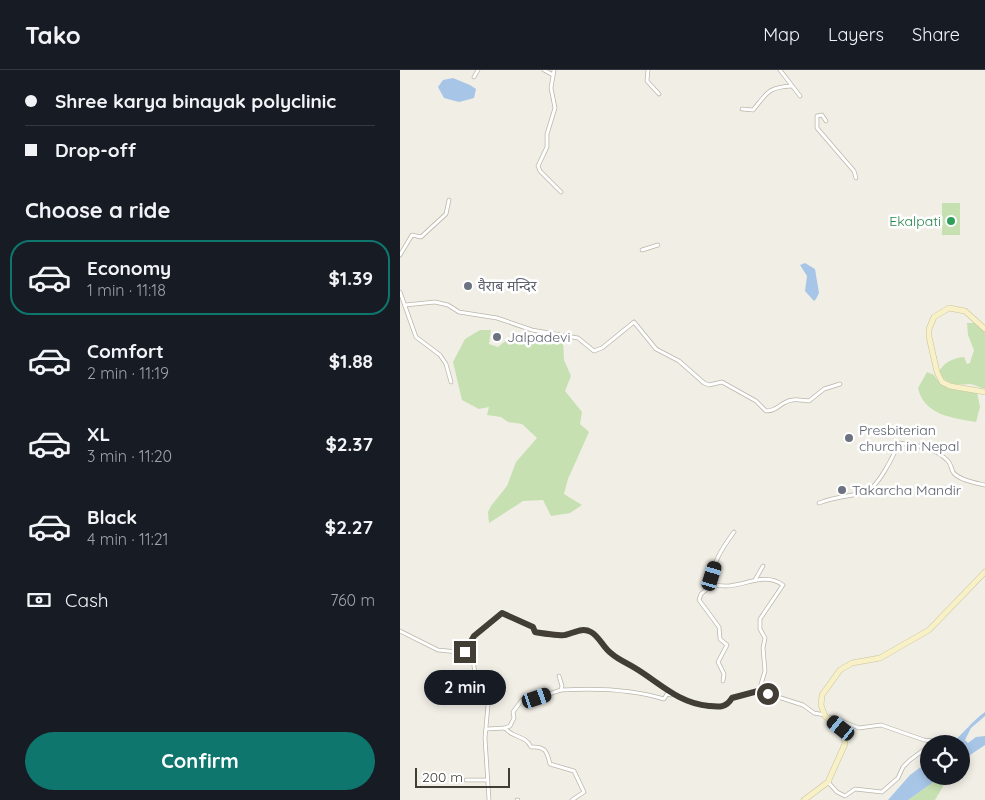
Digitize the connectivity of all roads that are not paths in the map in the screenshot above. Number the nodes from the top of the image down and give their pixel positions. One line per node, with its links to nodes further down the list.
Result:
1 (478, 70): 7 (street)
2 (544, 70): 6 (street)
3 (554, 70): 6 (street)
4 (648, 70): 9 (street)
5 (780, 70): 8 (street)
6 (553, 75): 14 (street)
7 (474, 77)
8 (792, 86): 10 (street); 11 (street)
9 (659, 94)
10 (800, 96)
11 (742, 109)
12 (826, 121): 13 (street)
13 (856, 178)
14 (561, 192)
15 (450, 200): 18 (street)
16 (658, 245): 17 (street)
17 (642, 250)
18 (400, 255)
19 (400, 292): 20 (street)
20 (405, 305): 22 (street); 23 (street)
21 (985, 329): 24 (main road)
22 (451, 382)
23 (840, 384)
24 (985, 392)
25 (985, 485): 26 (street)
26 (820, 503)
27 (734, 532): 31 (street)
28 (764, 566): 30 (street)
29 (985, 572): 39 (main road)
30 (755, 580): 31 (street); 37 (street)
31 (713, 584): 35 (street)
32 (400, 631): 33 (street)
33 (468, 653): 38 (street); 41 (street)
34 (559, 676): 36 (street)
35 (723, 681)
36 (561, 690): 38 (street); 40 (street)
37 (758, 691): 38 (street); 39 (street)
38 (673, 696)
39 (827, 717): 42 (street); 46 (main road)
40 (504, 728): 41 (street); 48 (street)
41 (487, 729): 45 (street)
42 (920, 739)
43 (920, 752): 46 (street)
44 (466, 780): 45 (street)
45 (486, 780): 47 (street)
46 (828, 782): 49 (main road)
47 (489, 800)
48 (572, 800)
49 (804, 800)

